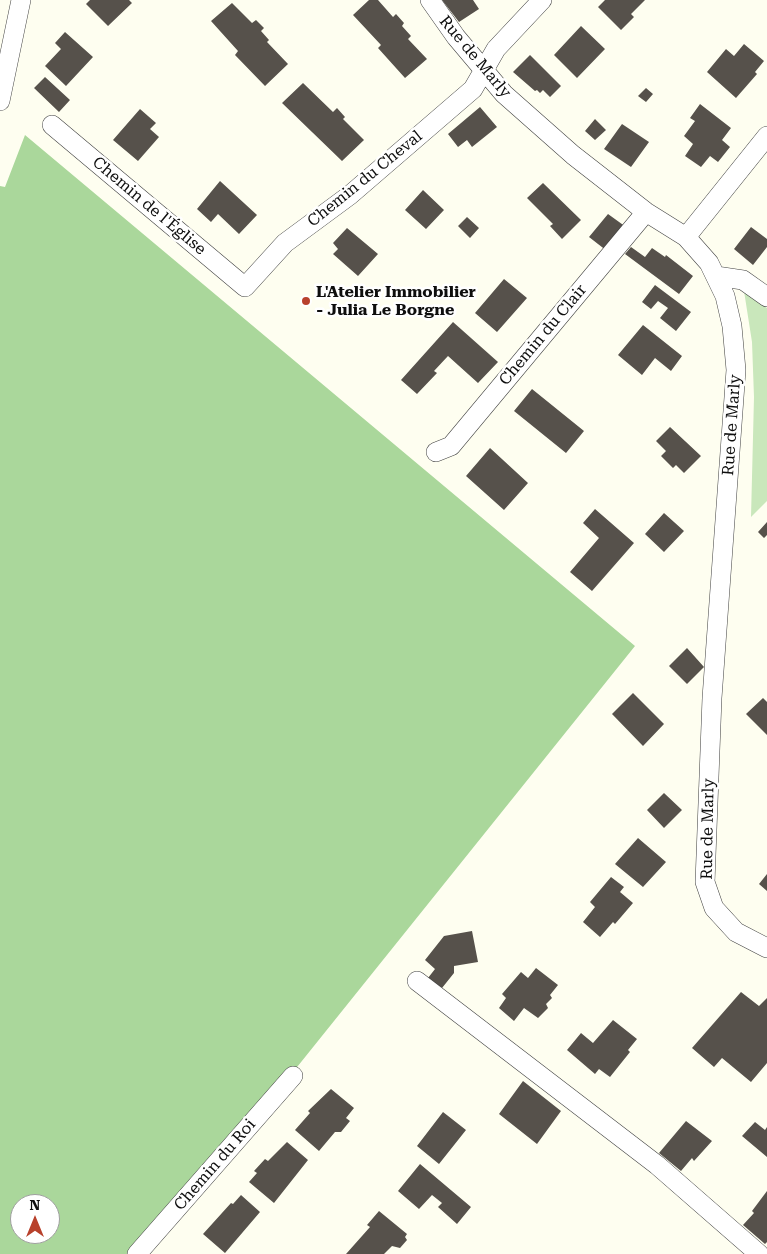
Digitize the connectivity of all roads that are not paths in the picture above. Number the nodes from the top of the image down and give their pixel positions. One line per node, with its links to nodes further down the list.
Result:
1 (21, 0): 5 (street)
2 (430, 0): 4 (street, Rue de Marly)
3 (542, 0): 4 (street, Chemin du Cheval)
4 (483, 71): 8 (street, Rue de Marly); 11 (street, Chemin du Cheval)
5 (0, 100)
6 (52, 124): 11 (street, Chemin de l'Église)
7 (767, 136): 9 (street)
8 (646, 212): 9 (street, Rue de Marly); 13 (street, Chemin du Clair)
9 (686, 237): 10 (street, Rue de Marly)
10 (716, 276): 12 (street); 14 (street, Rue de Marly)
11 (245, 287)
12 (767, 297)
13 (436, 452)
14 (767, 948)
15 (417, 982): 18 (street)
16 (293, 1076): 17 (street, Chemin du Roi)
17 (137, 1254)
18 (759, 1254)

